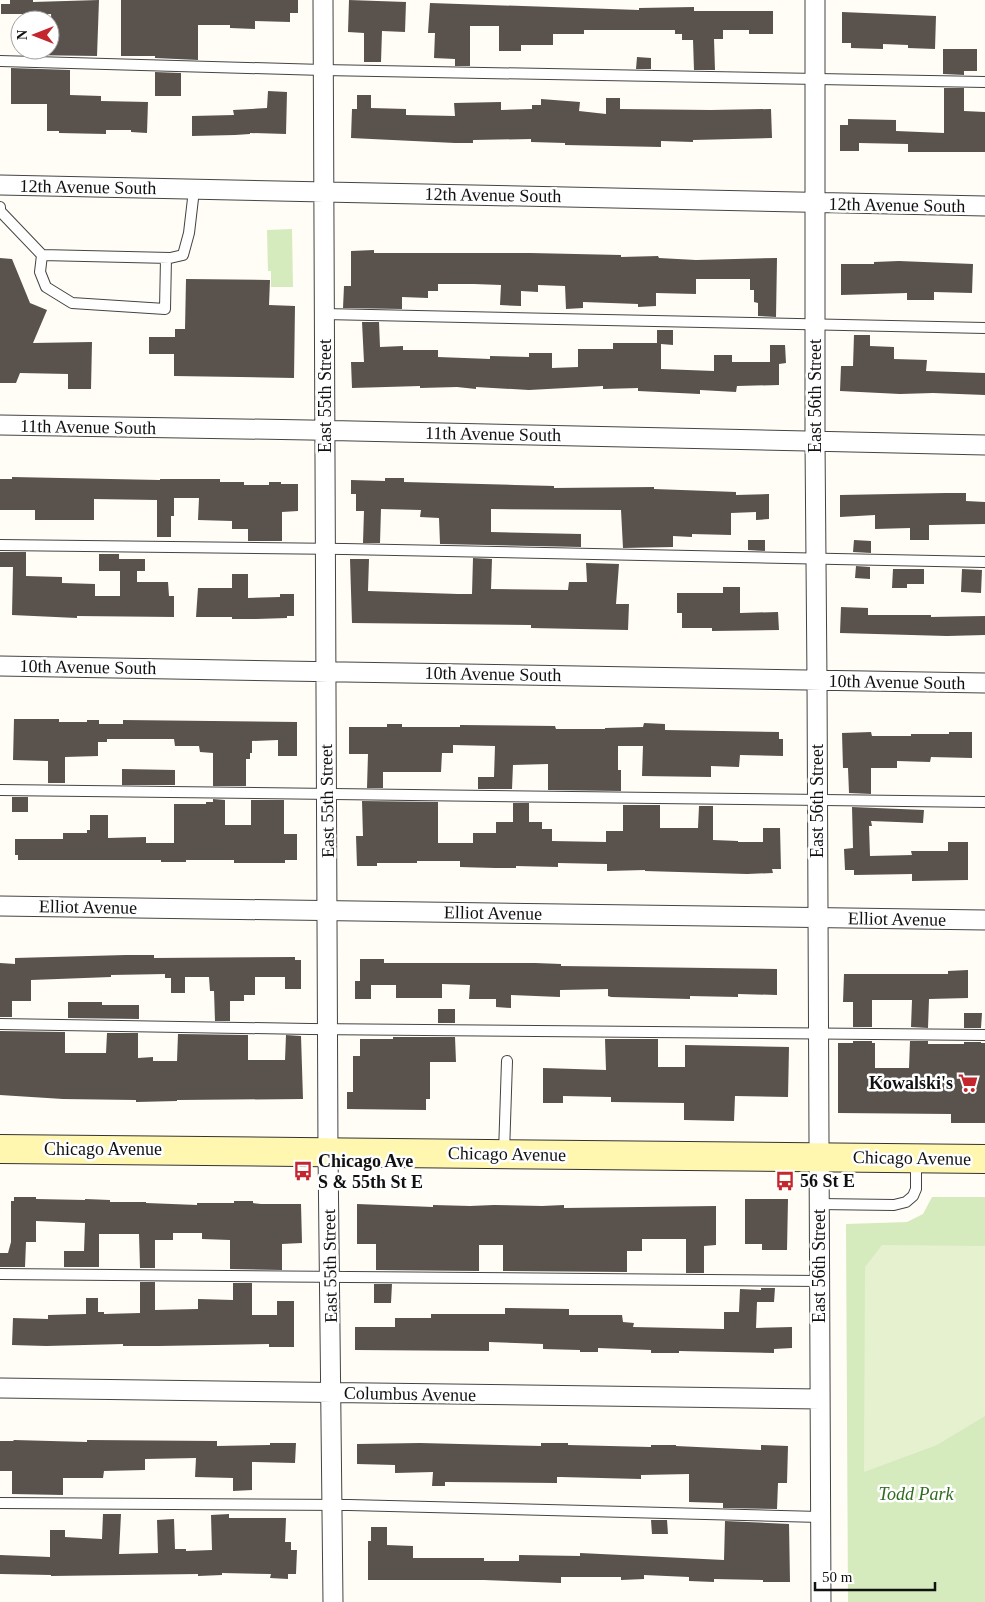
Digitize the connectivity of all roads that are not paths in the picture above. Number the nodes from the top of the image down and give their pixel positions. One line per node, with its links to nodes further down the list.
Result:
1 (323, 0): 4 (street, East 55th Street)
2 (815, 0): 5 (street, East 56th Street)
3 (0, 61): 4 (lane)
4 (323, 70): 5 (lane); 9 (street, East 55th Street)
5 (814, 77): 6 (lane); 10 (street, East 56th Street)
6 (985, 82)
7 (0, 185): 8 (street, 12th Avenue South)
8 (194, 190): 9 (street, 12th Avenue South); 14 (lane)
9 (324, 191): 10 (street, 12th Avenue South); 15 (street, East 55th Street)
10 (816, 204): 11 (street, 12th Avenue South); 16 (street, East 56th Street)
11 (985, 206)
12 (0, 210): 13 (lane)
13 (42, 254): 14 (lane); 14 (lane)
14 (166, 258)
15 (324, 314): 16 (lane); 19 (street, East 55th Street)
16 (815, 324): 17 (lane); 20 (street, East 56th Street)
17 (985, 328)
18 (0, 426): 19 (street, 11th Avenue South)
19 (326, 430): 20 (street, 11th Avenue South); 23 (street, East 55th Street)
20 (815, 441): 21 (street, 11th Avenue South); 24 (street, East 56th Street)
21 (985, 445)
22 (0, 545): 23 (lane)
23 (325, 550): 24 (lane); 27 (street, East 55th Street)
24 (816, 559): 25 (lane); 28 (street, East 56th Street)
25 (985, 562)
26 (0, 666): 27 (street, 10th Avenue South)
27 (326, 671): 28 (street, 10th Avenue South); 31 (street, East 55th Street)
28 (817, 681): 29 (street, 10th Avenue South); 32 (street, East 56th Street)
29 (985, 684)
30 (0, 790): 31 (lane)
31 (326, 794): 32 (lane); 35 (street, East 55th Street)
32 (817, 800): 33 (lane); 36 (street, East 56th Street)
33 (985, 802)
34 (0, 906): 35 (street, Elliot Avenue)
35 (328, 910): 36 (street, Elliot Avenue); 39 (street, East 55th Street)
36 (818, 917): 37 (street, Elliot Avenue); 40 (street, East 56th Street)
37 (985, 920)
38 (0, 1024): 39 (lane)
39 (327, 1029): 40 (lane); 44 (street, East 55th Street)
40 (819, 1034): 41 (lane); 46 (street, East 56th Street)
41 (985, 1035)
42 (507, 1061): 45 (lane)
43 (0, 1149): 44 (street, Chicago Avenue)
44 (328, 1151): 45 (street, Chicago Avenue); 51 (street, East 55th Street)
45 (504, 1154): 46 (street, Chicago Avenue)
46 (819, 1156): 47 (street, Chicago Avenue); 49 (street, East 56th Street)
47 (916, 1157): 48 (street, Chicago Avenue); 49 (lane)
48 (985, 1159)
49 (819, 1204): 52 (street, East 56th Street)
50 (0, 1274): 51 (lane)
51 (330, 1277): 52 (lane); 54 (street, East 55th Street)
52 (819, 1281): 55 (street, East 56th Street)
53 (0, 1388): 54 (street, Columbus Avenue)
54 (331, 1393): 55 (street, Columbus Avenue); 57 (street, East 55th Street)
55 (820, 1399): 58 (street, East 56th Street)
56 (0, 1503): 57 (lane)
57 (332, 1506): 58 (lane); 59 (street, East 55th Street)
58 (820, 1517): 60 (street, East 56th Street)
59 (333, 1602)
60 (821, 1602)

